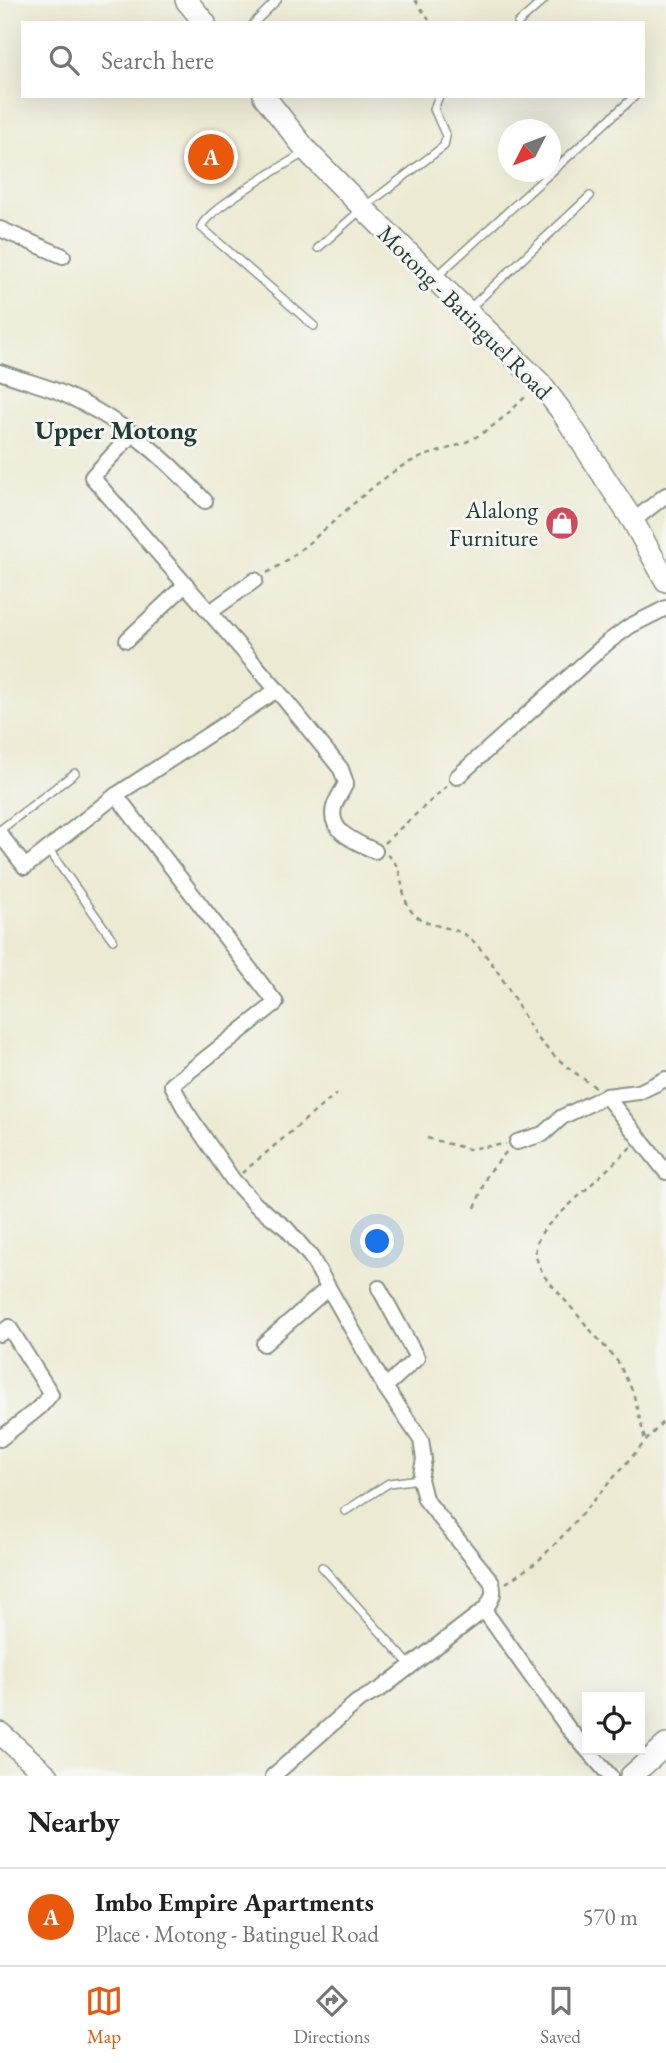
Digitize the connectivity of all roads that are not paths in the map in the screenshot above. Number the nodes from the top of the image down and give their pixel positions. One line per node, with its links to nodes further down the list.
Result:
1 (186, 0): 4 (street)
2 (277, 0): 5 (lane)
3 (544, 0): 6 (lane)
4 (203, 21)
5 (256, 21)
6 (521, 21)
7 (266, 98): 10 (street, Motong - Batinguel Road)
8 (438, 98): 12 (lane)
9 (633, 98): 16 (lane)
10 (307, 151): 12 (street, Motong - Batinguel Road); 18 (lane)
11 (590, 196): 17 (lane)
12 (363, 208): 14 (lane); 16 (street, Motong - Batinguel Road)
13 (0, 229): 15 (street)
14 (318, 248)
15 (63, 256)
16 (434, 279): 17 (street, Motong - Batinguel Road)
17 (466, 312): 23 (street, Motong - Batinguel Road)
18 (314, 326)
19 (0, 372): 20 (street)
20 (133, 433): 22 (street); 26 (street)
21 (666, 495): 23 (street)
22 (205, 501)
23 (633, 521): 25 (street, Motong - Batinguel Road)
24 (255, 580): 28 (street)
25 (666, 581)
26 (186, 584): 28 (street); 29 (street)
27 (666, 608): 32 (street)
28 (210, 612): 30 (street)
29 (127, 640)
30 (277, 690): 33 (street); 36 (street)
31 (75, 773): 34 (lane)
32 (457, 777)
33 (116, 795): 35 (street); 42 (street)
34 (0, 832): 35 (street)
35 (48, 849): 37 (lane)
36 (375, 851)
37 (113, 940)
38 (666, 1079): 39 (street)
39 (606, 1096): 40 (street); 41 (street)
40 (517, 1142)
41 (666, 1172)
42 (328, 1288): 45 (street); 46 (street)
43 (379, 1288): 46 (street)
44 (0, 1334): 47 (street)
45 (264, 1344)
46 (385, 1387): 48 (street)
47 (0, 1439)
48 (420, 1479): 49 (lane); 51 (street)
49 (345, 1511)
50 (321, 1567): 52 (lane)
51 (484, 1610): 52 (street); 57 (street)
52 (410, 1665): 56 (street)
53 (0, 1733): 55 (street)
54 (666, 1745): 58 (street)
55 (48, 1776)
56 (273, 1776)
57 (610, 1776)
58 (631, 1776)

